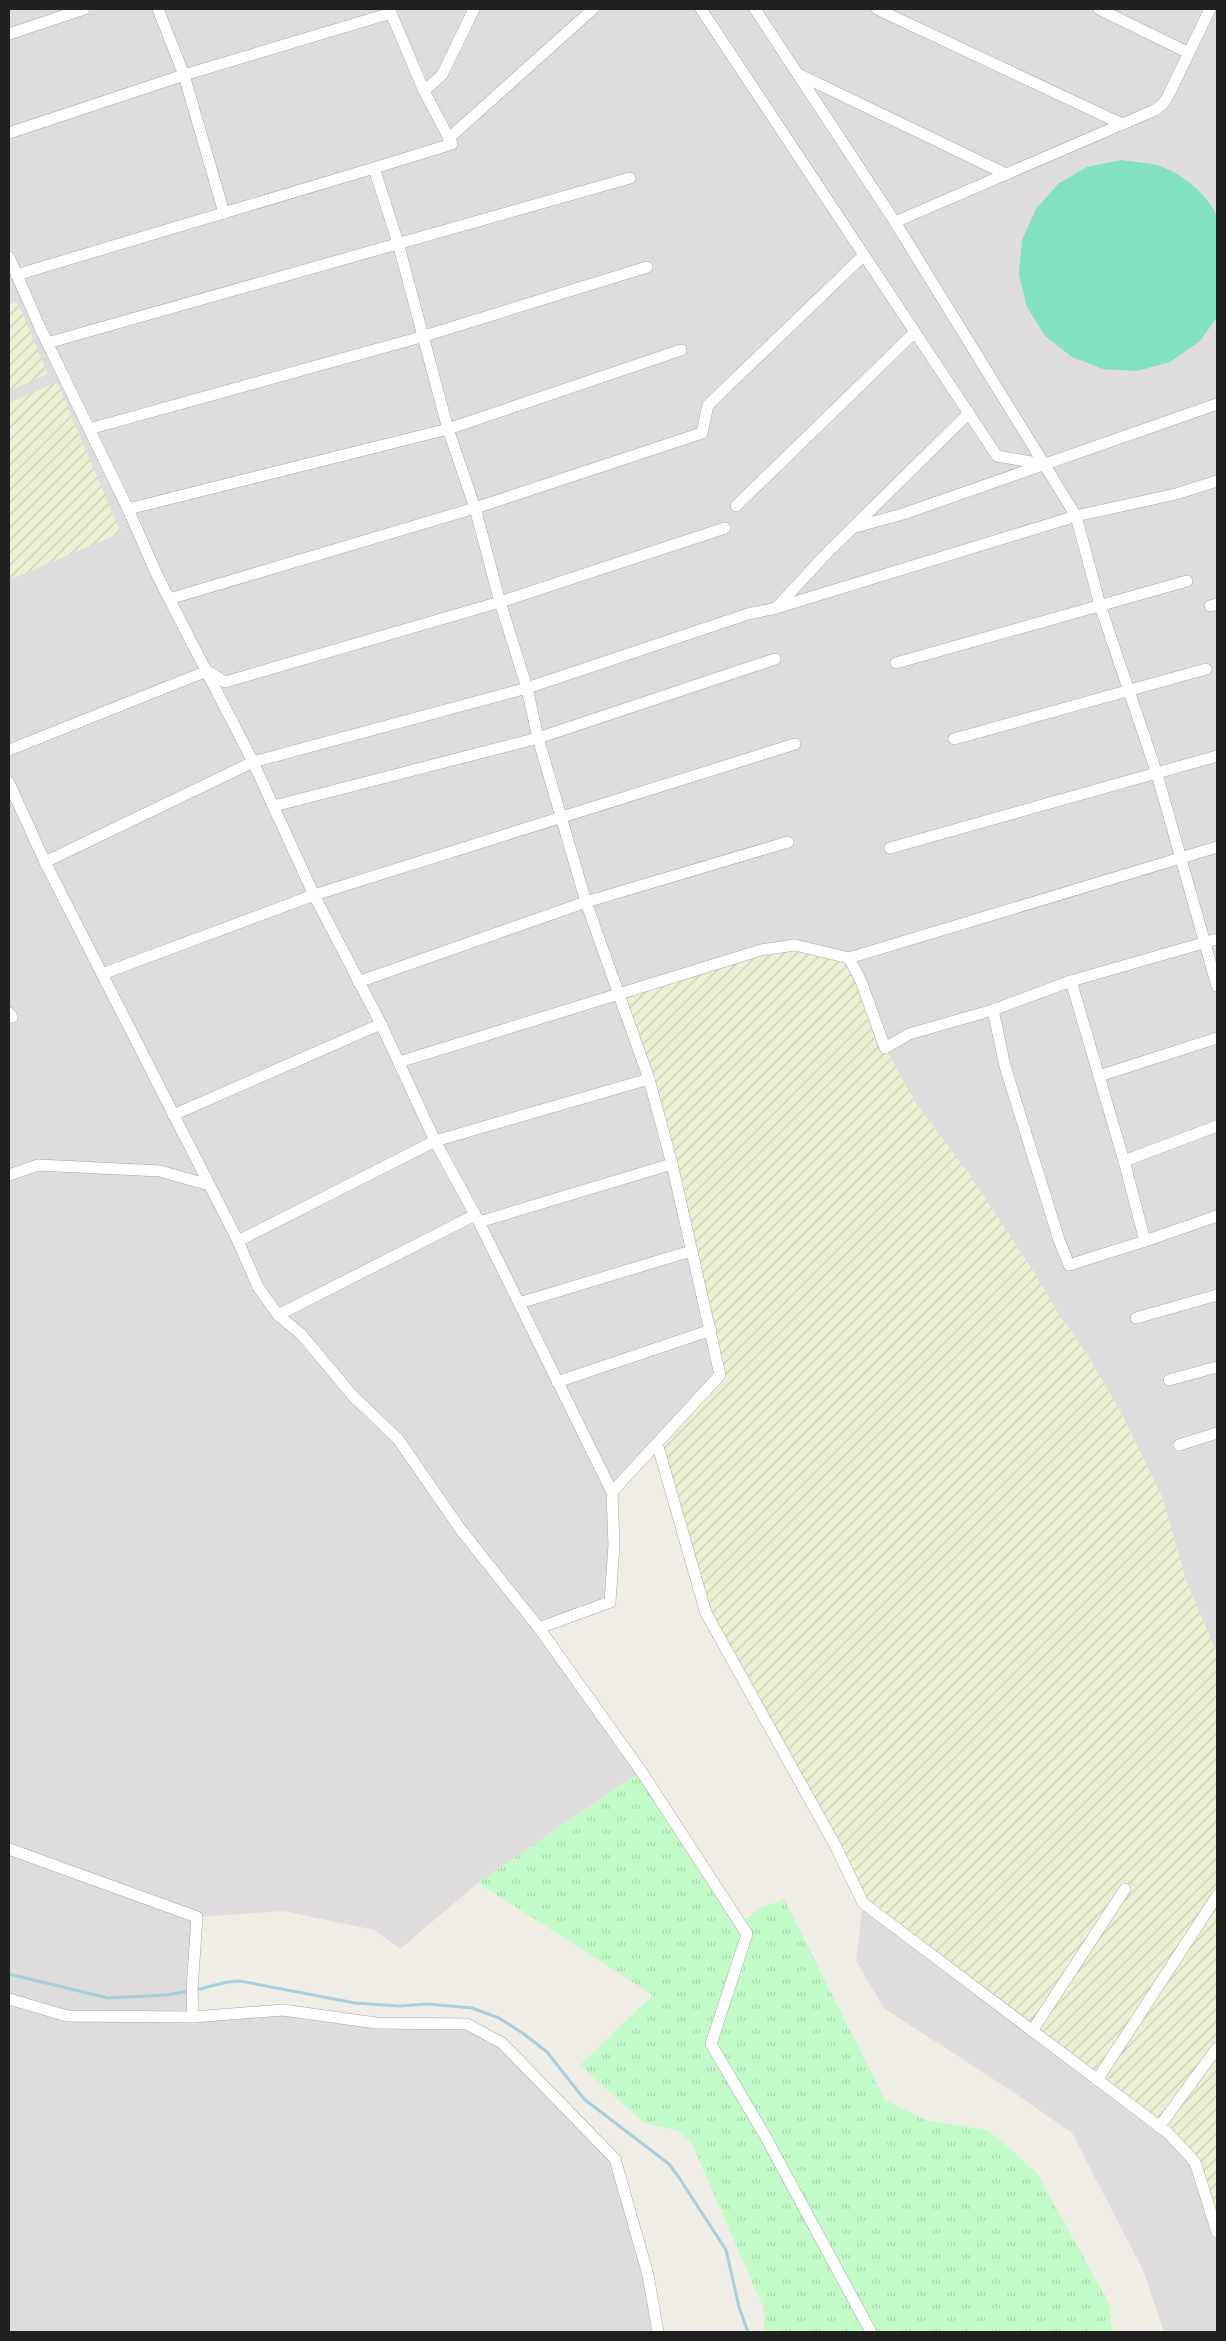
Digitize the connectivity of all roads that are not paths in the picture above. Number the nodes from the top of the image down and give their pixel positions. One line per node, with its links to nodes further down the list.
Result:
1 (84, 9): 11 (street)
2 (158, 9): 15 (street)
3 (474, 9): 16 (street)
4 (593, 9): 19 (street)
5 (701, 9): 26 (street)
6 (755, 9): 14 (street)
7 (877, 9): 17 (street)
8 (1098, 9): 13 (street)
9 (1210, 9): 13 (street)
10 (390, 11): 15 (street); 16 (street)
11 (61, 12): 12 (street)
12 (9, 34)
13 (1189, 53): 17 (street)
14 (798, 74): 21 (street); 24 (street)
15 (184, 75): 18 (street); 23 (street)
16 (424, 91): 19 (street)
17 (1122, 124): 21 (street)
18 (9, 133)
19 (449, 138): 20 (street)
20 (374, 168): 23 (street); 25 (street)
21 (1006, 174): 24 (street)
22 (630, 178): 25 (street)
23 (224, 213): 29 (street)
24 (895, 222): 38 (street)
25 (398, 243): 31 (street); 32 (street)
26 (864, 255): 30 (street); 41 (street)
27 (9, 257): 29 (street)
28 (647, 267): 31 (street)
29 (16, 275): 32 (street)
30 (915, 332): 35 (street); 40 (street)
31 (422, 337): 36 (street); 37 (street)
32 (47, 343): 36 (street)
33 (682, 350): 37 (street)
34 (1217, 404): 38 (street)
35 (969, 413): 38 (street); 45 (street)
36 (89, 429): 42 (street)
37 (448, 429): 41 (street); 42 (street)
38 (1043, 464): 43 (street); 45 (street)
39 (1217, 482): 43 (street)
40 (736, 506)
41 (475, 508): 47 (street); 48 (street)
42 (128, 509): 47 (street)
43 (1076, 516): 49 (street); 50 (street)
44 (725, 528): 48 (street)
45 (852, 528): 50 (street)
46 (1187, 581): 49 (street)
47 (169, 599): 54 (street)
48 (500, 602): 54 (street); 55 (street)
49 (1100, 605): 52 (street); 56 (street)
50 (776, 608): 55 (street)
51 (775, 659): 57 (street)
52 (896, 663)
53 (1206, 669): 56 (street)
54 (207, 671): 60 (street); 62 (street)
55 (528, 688): 57 (street); 62 (street)
56 (1129, 691): 58 (street); 63 (street)
57 (538, 738): 65 (street); 66 (street)
58 (954, 739)
59 (795, 744): 66 (street)
60 (9, 750)
61 (1217, 756): 63 (street)
62 (253, 762): 65 (street); 71 (street)
63 (1157, 774): 69 (street); 70 (street)
64 (9, 783): 71 (street)
65 (274, 806): 72 (street)
66 (561, 816): 72 (street); 73 (street)
67 (788, 842): 73 (street)
68 (1217, 847): 70 (street)
69 (890, 848)
70 (1182, 859): 75 (street); 76 (street)
71 (45, 862): 77 (street)
72 (314, 895): 77 (street); 79 (street)
73 (586, 902): 79 (street); 81 (street)
74 (1217, 939): 75 (street)
75 (1204, 941): 78 (street); 80 (street)
76 (848, 958): 81 (street); 82 (street)
77 (102, 974): 88 (street)
78 (1071, 981): 82 (street); 86 (street)
79 (358, 982): 83 (street)
80 (1217, 986)
81 (620, 994): 85 (street); 87 (street)
82 (993, 1010): 98 (street)
83 (381, 1024): 85 (street); 88 (street)
84 (1217, 1038): 86 (street)
85 (399, 1062): 90 (street)
86 (1099, 1076): 91 (street)
87 (649, 1079): 90 (street); 92 (street)
88 (173, 1115): 94 (street)
89 (1217, 1126): 91 (street)
90 (435, 1140): 96 (street); 97 (street)
91 (1124, 1161): 98 (street)
92 (672, 1164): 96 (street); 99 (street)
93 (9, 1175): 94 (street)
94 (209, 1186): 97 (street)
95 (1217, 1216): 98 (street)
96 (477, 1219): 101 (street); 102 (street)
97 (238, 1241): 102 (street)
98 (1145, 1242)
99 (691, 1251): 101 (street); 104 (street)
100 (1217, 1296): 103 (street)
101 (519, 1303): 107 (street)
102 (278, 1315): 112 (street)
103 (1136, 1318)
104 (711, 1330): 107 (street); 109 (street)
105 (1217, 1367): 106 (street)
106 (1169, 1380)
107 (558, 1382): 111 (street)
108 (1217, 1433): 110 (street)
109 (657, 1443): 111 (street); 118 (street)
110 (1179, 1444)
111 (612, 1492): 112 (street)
112 (538, 1628): 124 (street)
113 (9, 1849): 117 (street)
114 (1125, 1889): 118 (street)
115 (1217, 1896): 120 (street)
116 (9, 1999): 117 (street)
117 (193, 2017): 123 (street)
118 (1032, 2031): 120 (street)
119 (1217, 2048): 121 (street)
120 (1097, 2080): 121 (street)
121 (1159, 2127): 122 (street)
122 (1217, 2232)
123 (658, 2332)
124 (871, 2332)

